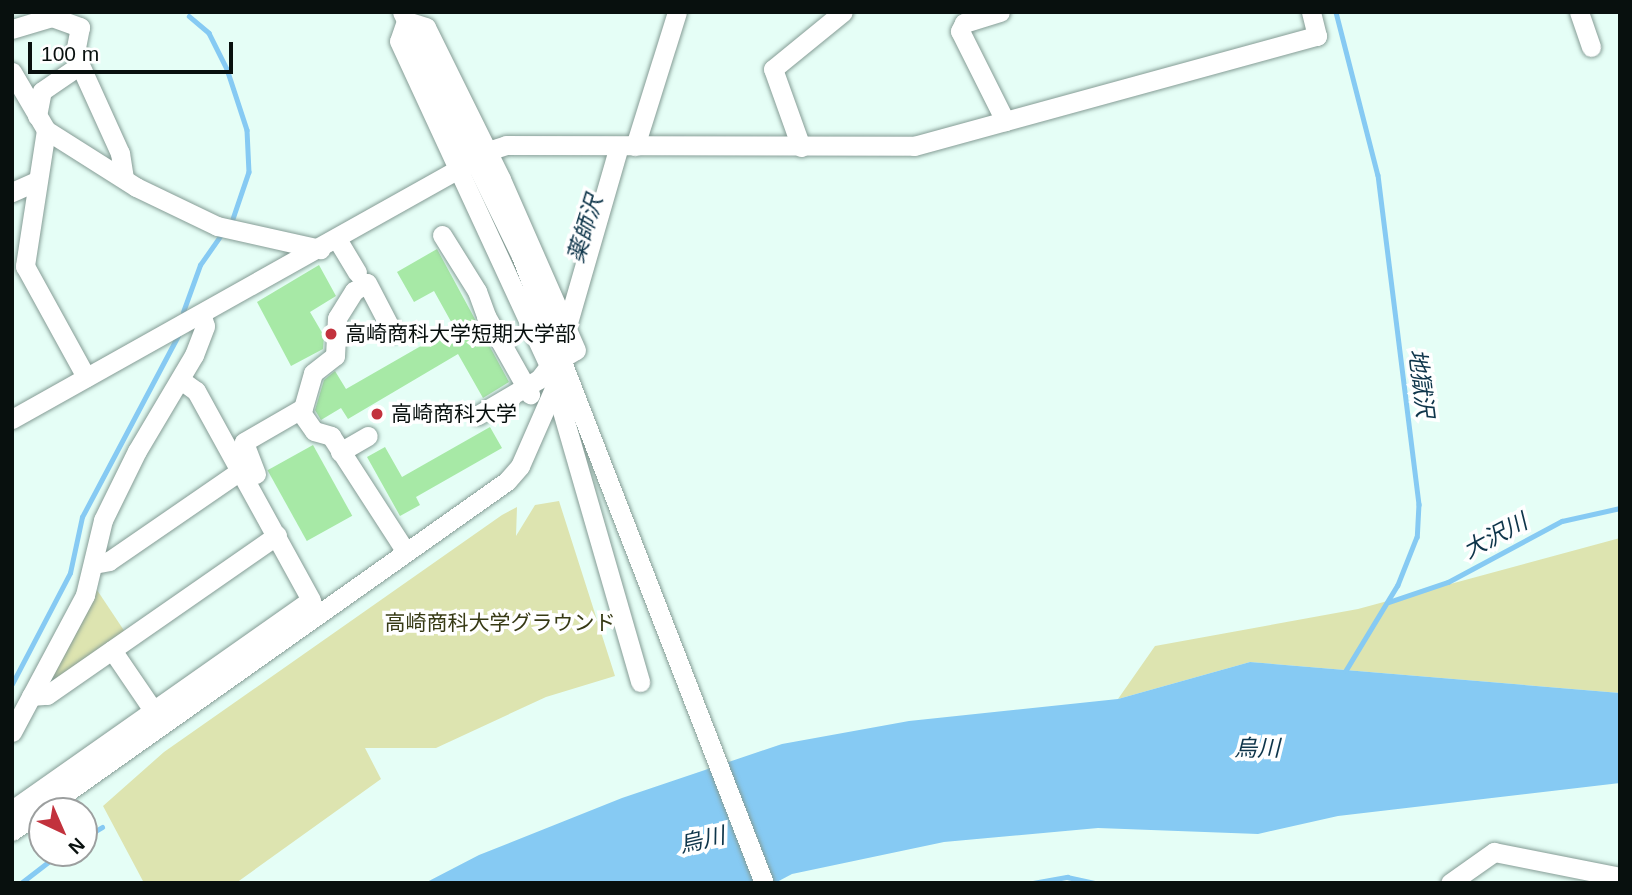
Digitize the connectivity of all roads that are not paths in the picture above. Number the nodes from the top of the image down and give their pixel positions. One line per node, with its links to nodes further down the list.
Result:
1 (677, 12): 13 (street)
2 (843, 12): 14 (street)
3 (1000, 12): 11 (street)
4 (1311, 12): 11 (street)
5 (1579, 12): 8 (street)
6 (404, 17): 15 (street)
7 (12, 29): 9 (street)
8 (1591, 47)
9 (80, 65): 12 (street); 16 (street)
10 (12, 72): 12 (street)
11 (1005, 121): 14 (street)
12 (42, 123): 16 (street); 17 (street)
13 (627, 146): 14 (street); 15 (street); 23 (street)
14 (801, 147)
15 (475, 162): 20 (street); 23 (street); 26 (street)
16 (124, 179): 20 (street)
17 (37, 181): 18 (street); 25 (street)
18 (12, 192)
19 (442, 235): 26 (street)
20 (329, 244): 21 (street); 22 (street)
21 (357, 272)
22 (202, 316): 25 (street); 27 (street)
23 (567, 326): 26 (street)
24 (393, 332): 28 (street)
25 (86, 377): 30 (street)
26 (543, 379): 29 (street); 39 (street); 44 (street); 46 (street)
27 (181, 380): 33 (street); 36 (street)
28 (300, 411): 32 (street); 37 (street)
29 (478, 415)
30 (12, 419)
31 (368, 436): 32 (street)
32 (340, 452): 35 (street)
33 (240, 471): 34 (street); 36 (street)
34 (276, 535): 38 (street); 41 (street)
35 (401, 544)
36 (94, 564): 40 (street)
37 (315, 578)
38 (112, 650): 40 (street); 41 (street)
39 (640, 682)
40 (32, 696): 42 (street)
41 (153, 710): 43 (street)
42 (12, 732)
43 (12, 810)
44 (12, 831)
45 (1620, 877): 47 (street)
46 (764, 883)
47 (1450, 883)

